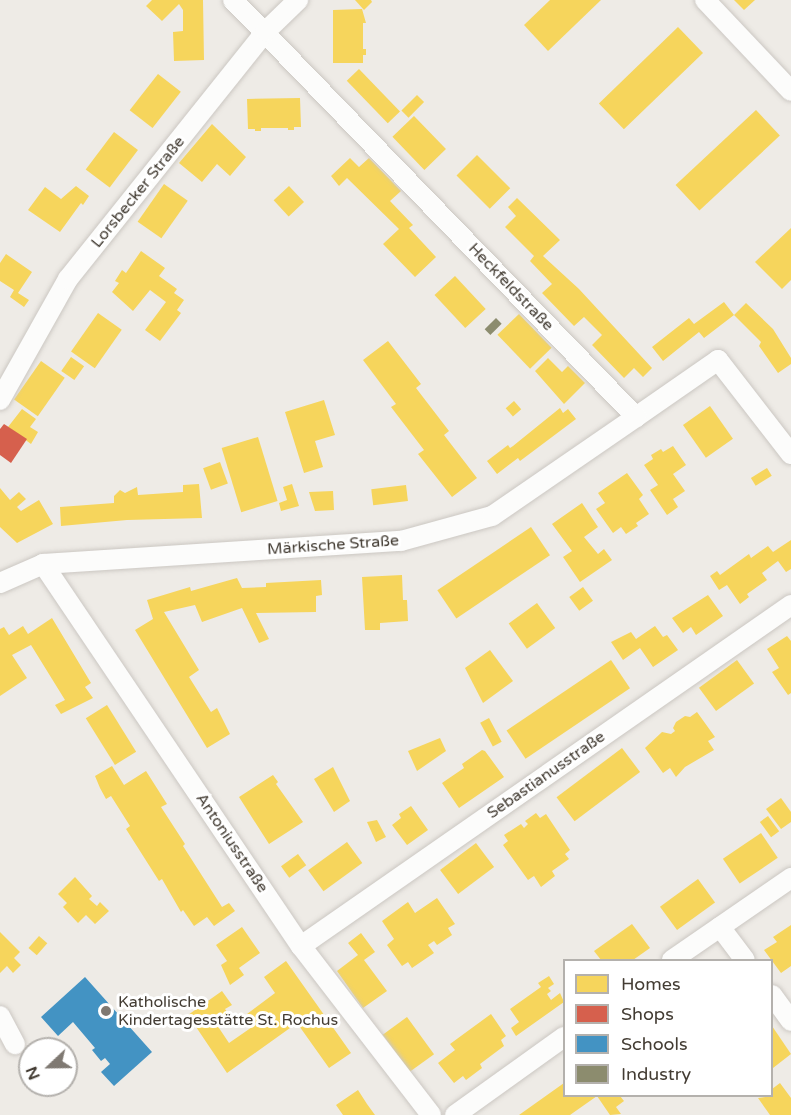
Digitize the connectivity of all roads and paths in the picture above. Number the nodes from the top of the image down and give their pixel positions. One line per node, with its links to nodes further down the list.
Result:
1 (233, 0): 4 (street, Heckfeldstraße)
2 (298, 0): 4 (street, Lorsbecker Straße)
3 (705, 0): 5 (street)
4 (266, 31): 6 (street, Lorsbecker Straße); 7 (street, Heckfeldstraße)
5 (791, 91)
6 (0, 400)
7 (636, 417): 8 (street); 9 (street, Märkische Straße)
8 (791, 454)
9 (43, 564): 10 (street, Märkische Straße); 14 (street, Antoniusstraße)
10 (0, 583)
11 (791, 605): 14 (street, Sebastianusstraße)
12 (791, 878): 13 (street)
13 (720, 927): 15 (street); 16 (street)
14 (301, 946): 23 (street, Antoniusstraße)
15 (673, 959)
16 (744, 959)
17 (773, 998): 19 (street)
18 (0, 1016): 21 (street)
19 (791, 1021)
20 (563, 1038): 22 (street)
21 (15, 1044)
22 (468, 1111)
23 (431, 1115)

